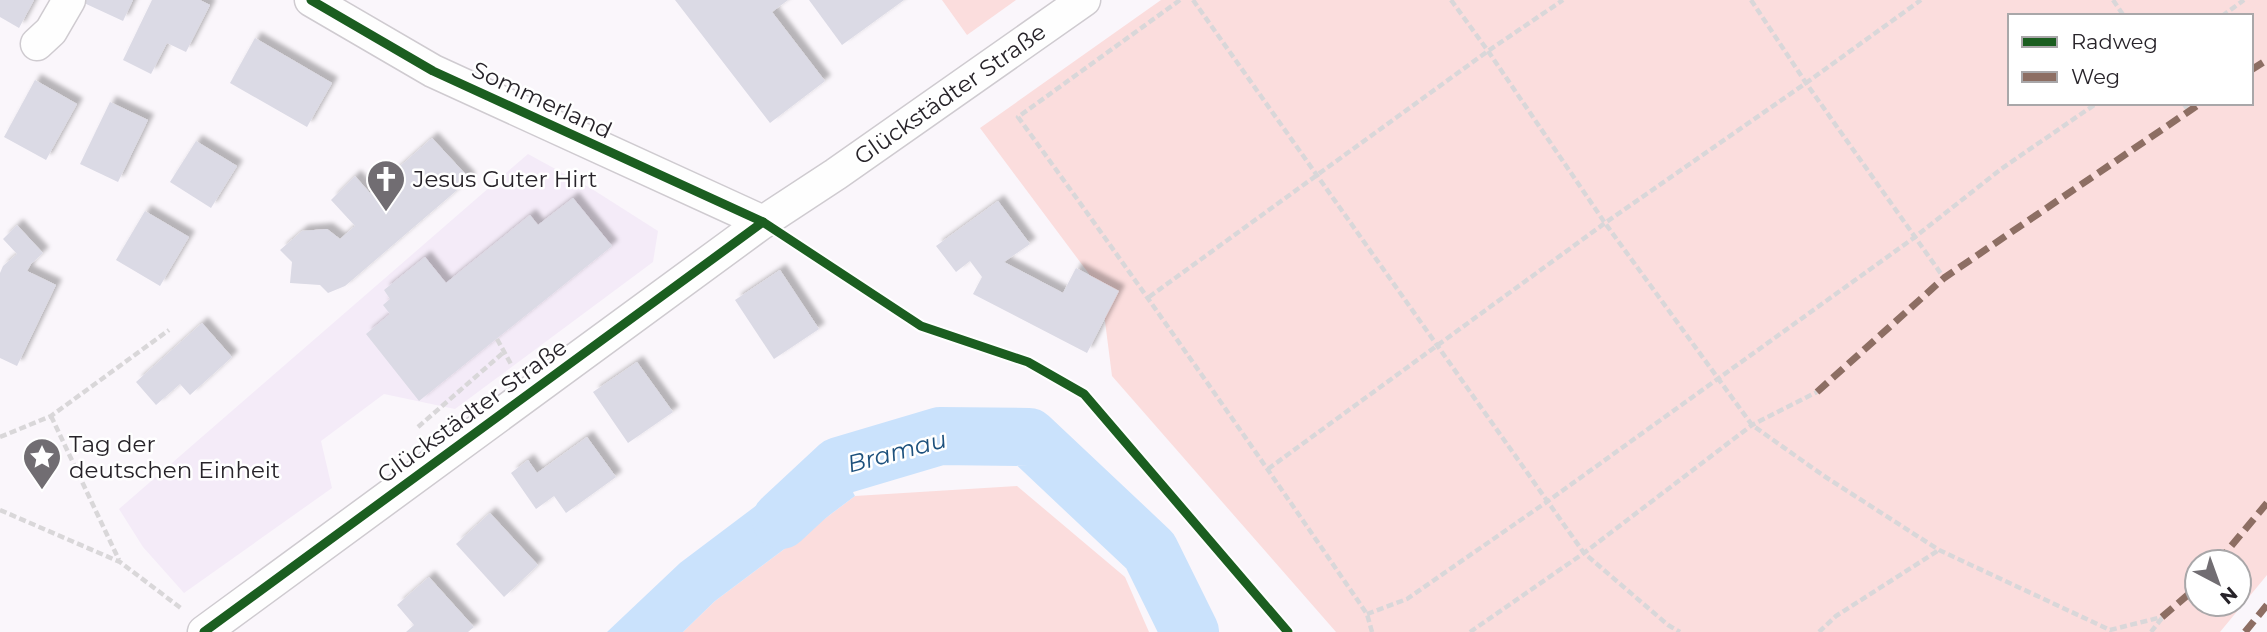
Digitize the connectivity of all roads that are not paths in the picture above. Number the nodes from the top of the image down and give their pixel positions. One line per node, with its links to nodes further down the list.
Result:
1 (69, 0): 4 (street)
2 (311, 0): 5 (street, Sommerland)
3 (1084, 0): 5 (street, Glückstädter Straße)
4 (37, 44)
5 (763, 222): 6 (street, Glückstädter Straße)
6 (206, 630)

